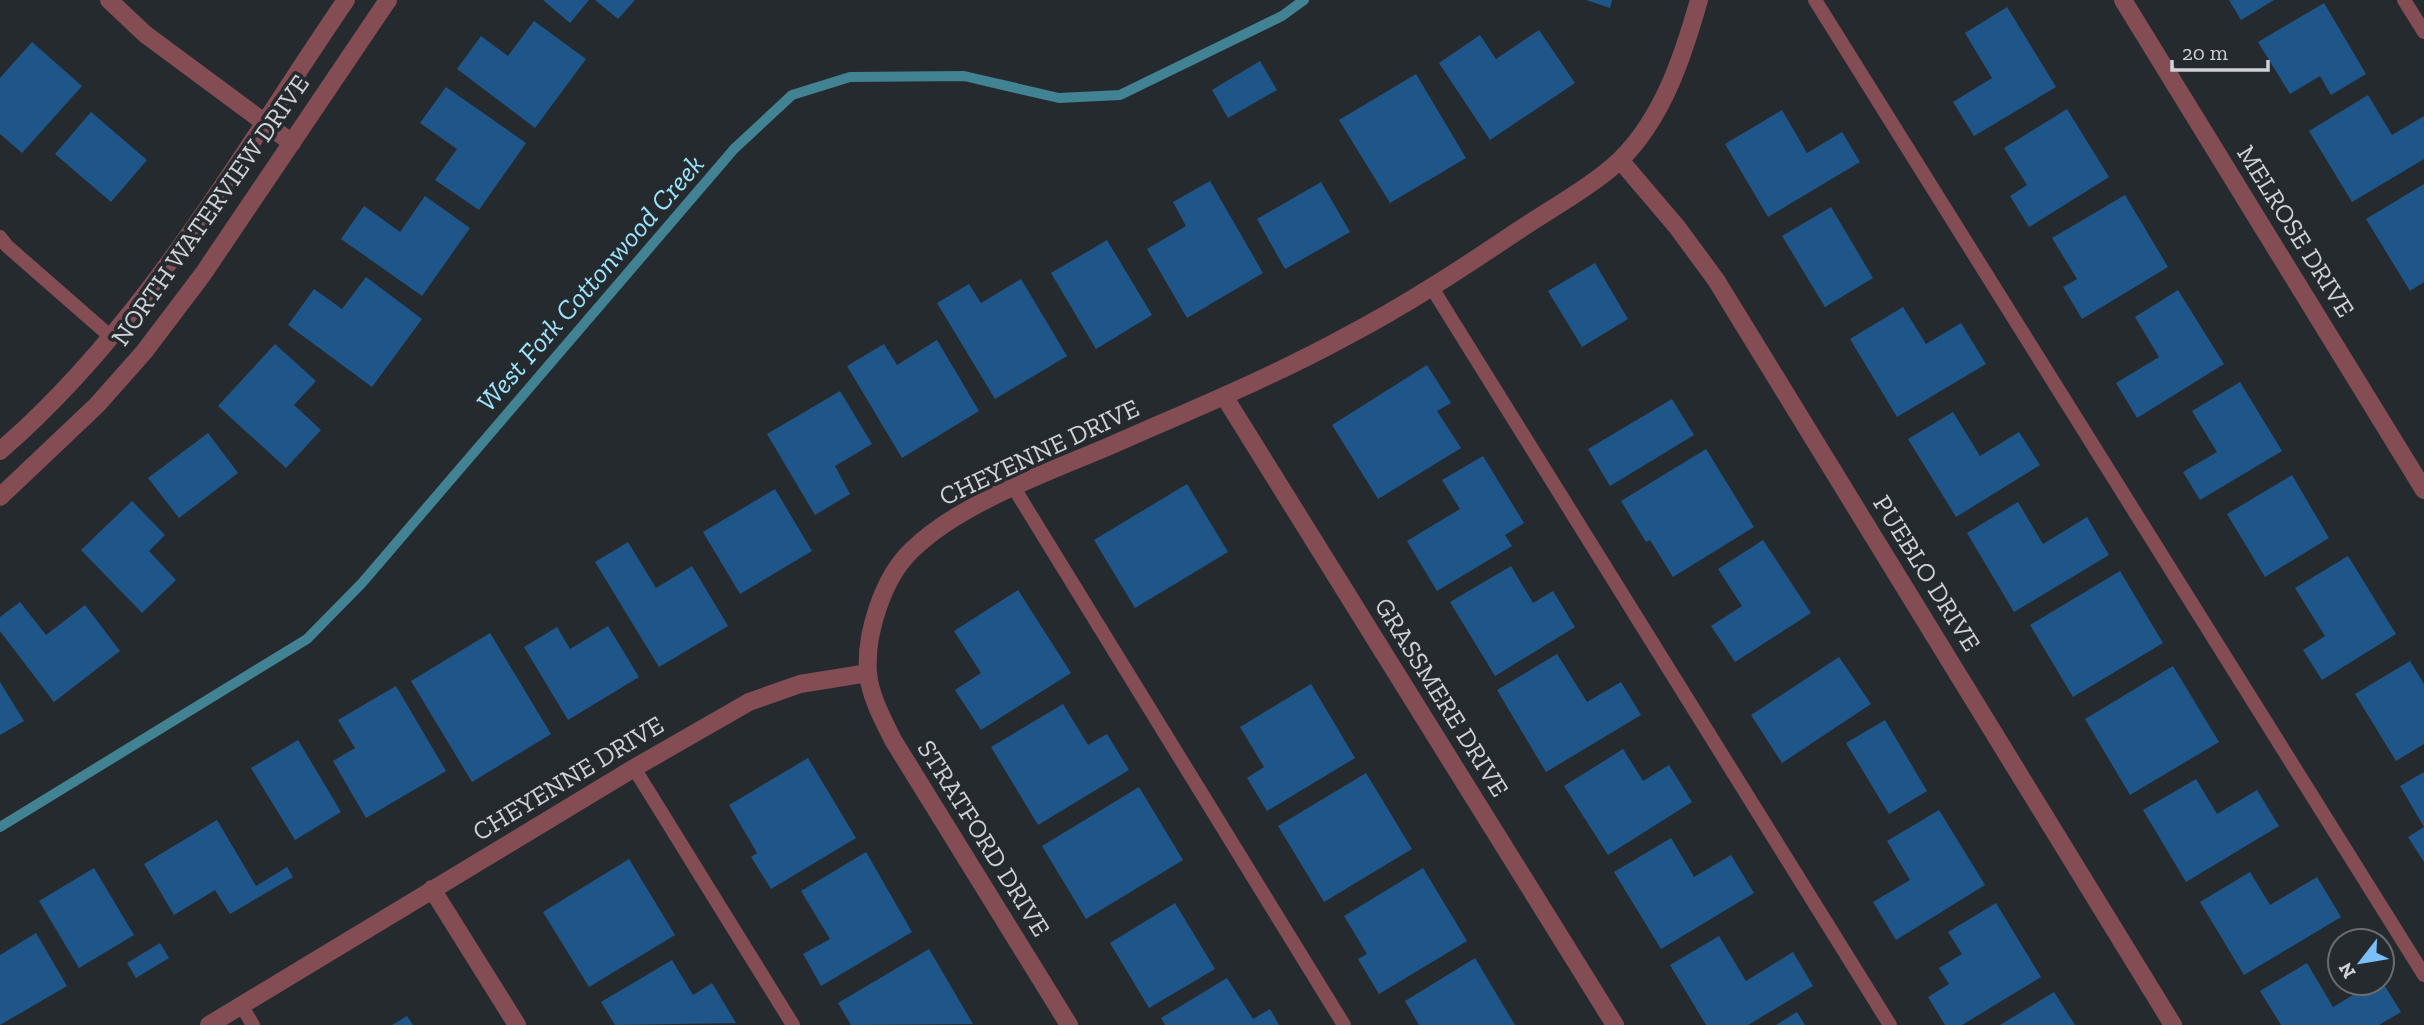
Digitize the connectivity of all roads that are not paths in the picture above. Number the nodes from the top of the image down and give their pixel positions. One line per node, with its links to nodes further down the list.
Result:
1 (109, 0): 9 (street)
2 (346, 0): 9 (street, NORTH WATERVIEW DRIVE)
3 (388, 0): 10 (street, NORTH WATERVIEW DRIVE)
4 (1699, 0): 11 (street, CHEYENNE DRIVE)
5 (1815, 0): 23 (lane)
6 (2123, 0): 18 (street, MELROSE DRIVE)
7 (2404, 0): 8 (lane)
8 (2424, 32)
9 (263, 122): 10 (street); 14 (street, NORTH WATERVIEW DRIVE)
10 (292, 143): 19 (street, NORTH WATERVIEW DRIVE)
11 (1620, 160): 13 (street, CHEYENNE DRIVE); 33 (street, PUEBLO DRIVE)
12 (0, 237): 14 (lane)
13 (1432, 288): 15 (street, CHEYENNE DRIVE); 32 (lane)
14 (111, 337): 16 (street, NORTH WATERVIEW DRIVE)
15 (1224, 396): 17 (street, CHEYENNE DRIVE); 31 (street, GRASSMERE DRIVE)
16 (0, 451)
17 (1014, 488): 20 (street, CHEYENNE DRIVE); 30 (lane)
18 (2424, 490)
19 (0, 497)
20 (868, 673): 21 (street, CHEYENNE DRIVE); 29 (street, STRATFORD DRIVE)
21 (634, 768): 22 (street, CHEYENNE DRIVE); 28 (lane)
22 (432, 889): 24 (street, CHEYENNE DRIVE); 27 (street)
23 (2424, 975)
24 (241, 1005): 25 (street, CHEYENNE DRIVE); 26 (lane)
25 (209, 1025)
26 (253, 1025)
27 (517, 1025)
28 (793, 1025)
29 (1069, 1025)
30 (1345, 1025)
31 (1615, 1025)
32 (1890, 1025)
33 (2173, 1025)

